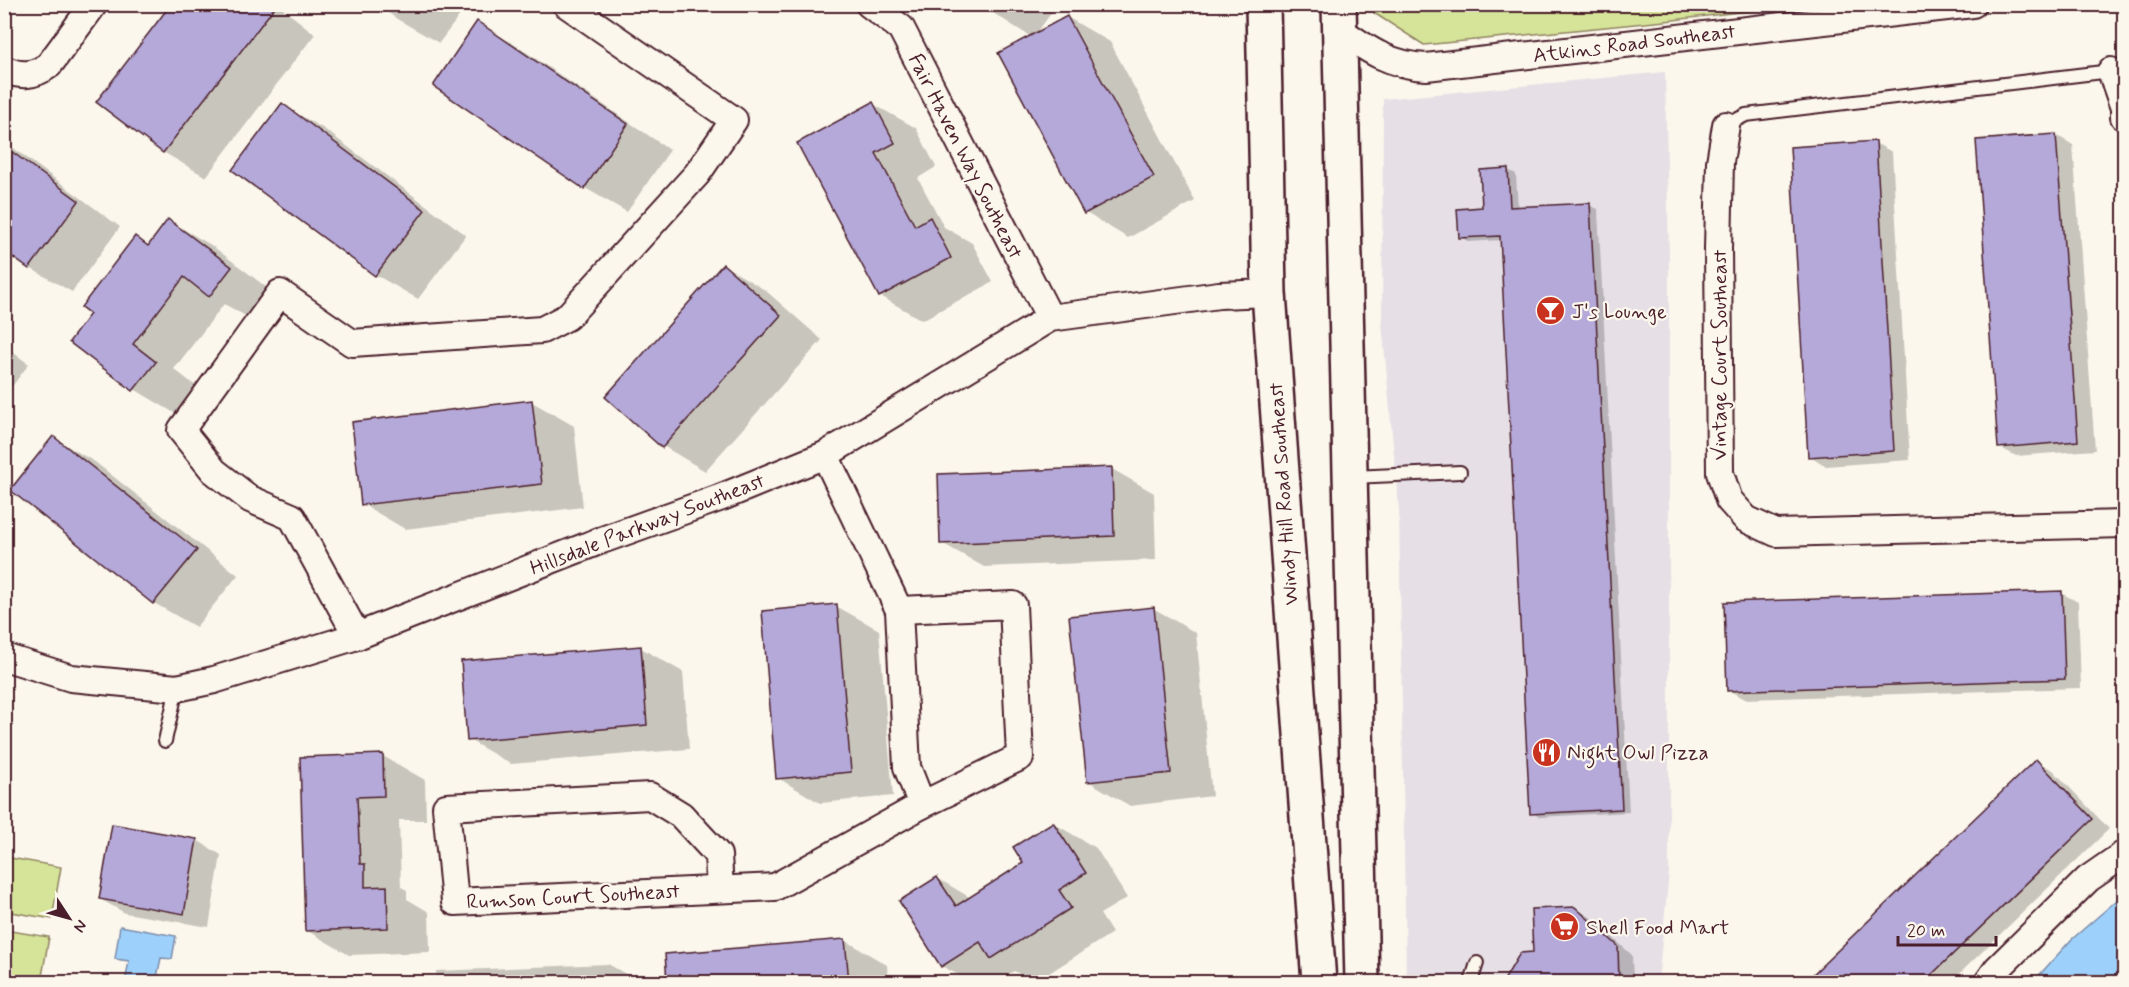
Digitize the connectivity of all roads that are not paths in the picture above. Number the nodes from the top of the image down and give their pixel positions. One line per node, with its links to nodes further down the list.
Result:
1 (93, 4): 8 (street)
2 (566, 4): 19 (street)
3 (869, 4): 13 (street, Fair Haven Way Southeast)
4 (1263, 4): 12 (main road, Windy Hill Road Southeast)
5 (1319, 4): 7 (main road)
6 (1973, 4): 7 (street, Atkins Road Southeast)
7 (1340, 17): 16 (main road)
8 (4, 69)
9 (2111, 71): 10 (street); 11 (lane)
10 (2124, 117)
11 (1726, 125): 17 (street, Vintage Court Southeast)
12 (1269, 293): 13 (street, Hillsdale Parkway Southeast); 27 (main road, Windy Hill Road Southeast)
13 (1050, 318): 14 (street, Hillsdale Parkway Southeast)
14 (825, 455): 18 (street); 19 (street, Hillsdale Parkway Southeast)
15 (1460, 472): 16 (lane)
16 (1351, 477): 28 (main road)
17 (2124, 524)
18 (899, 610): 23 (street); 23 (street, Rumson Court Southeast)
19 (357, 636): 21 (street, Hillsdale Parkway Southeast)
20 (4, 657): 21 (street, Hillsdale Parkway Southeast)
21 (177, 688): 22 (lane)
22 (165, 741)
23 (922, 805): 25 (street, Rumson Court Southeast)
24 (2124, 854): 30 (street)
25 (720, 889): 25 (street, Rumson Court Southeast)
26 (1477, 963): 29 (lane)
27 (1320, 982)
28 (1362, 982)
29 (1471, 982)
30 (1988, 982)

